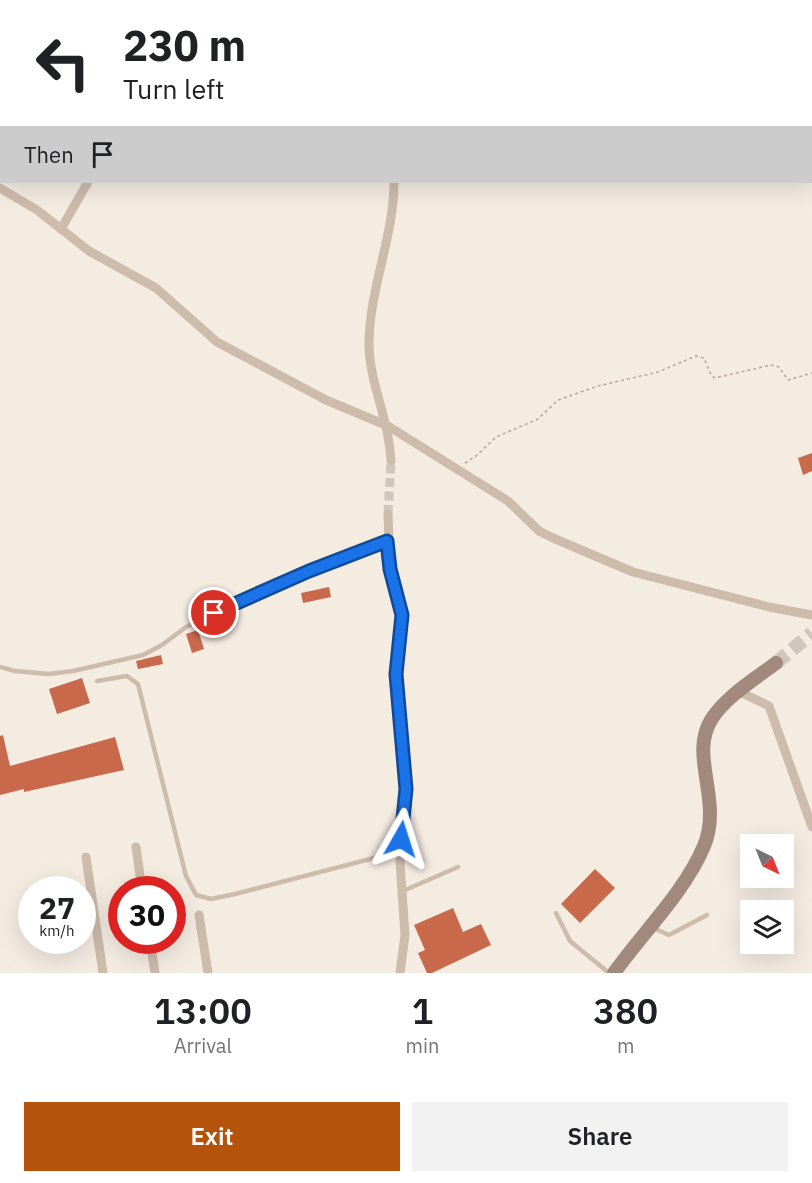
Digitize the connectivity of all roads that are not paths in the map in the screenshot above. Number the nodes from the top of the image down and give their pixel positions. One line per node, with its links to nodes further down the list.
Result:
1 (87, 183): 4 (street)
2 (394, 183): 5 (street)
3 (0, 188): 4 (street)
4 (61, 230): 5 (street)
5 (388, 426): 6 (street); 9 (street)
6 (392, 461)
7 (388, 514): 8 (street)
8 (387, 541): 11 (lane); 16 (street)
9 (812, 615)
10 (776, 663): 13 (street)
11 (0, 667)
12 (97, 681): 16 (lane)
13 (740, 692): 14 (street); 24 (street)
14 (812, 827)
15 (136, 847): 19 (street)
16 (401, 851): 20 (street)
17 (86, 857): 26 (street)
18 (458, 867): 20 (lane)
19 (140, 876)
20 (403, 891): 29 (street)
21 (556, 913): 30 (lane)
22 (199, 915): 28 (street)
23 (707, 915): 24 (lane)
24 (650, 926): 31 (street)
25 (152, 954): 27 (street)
26 (103, 973)
27 (155, 973)
28 (208, 973)
29 (400, 973)
30 (609, 973)
31 (614, 973)

